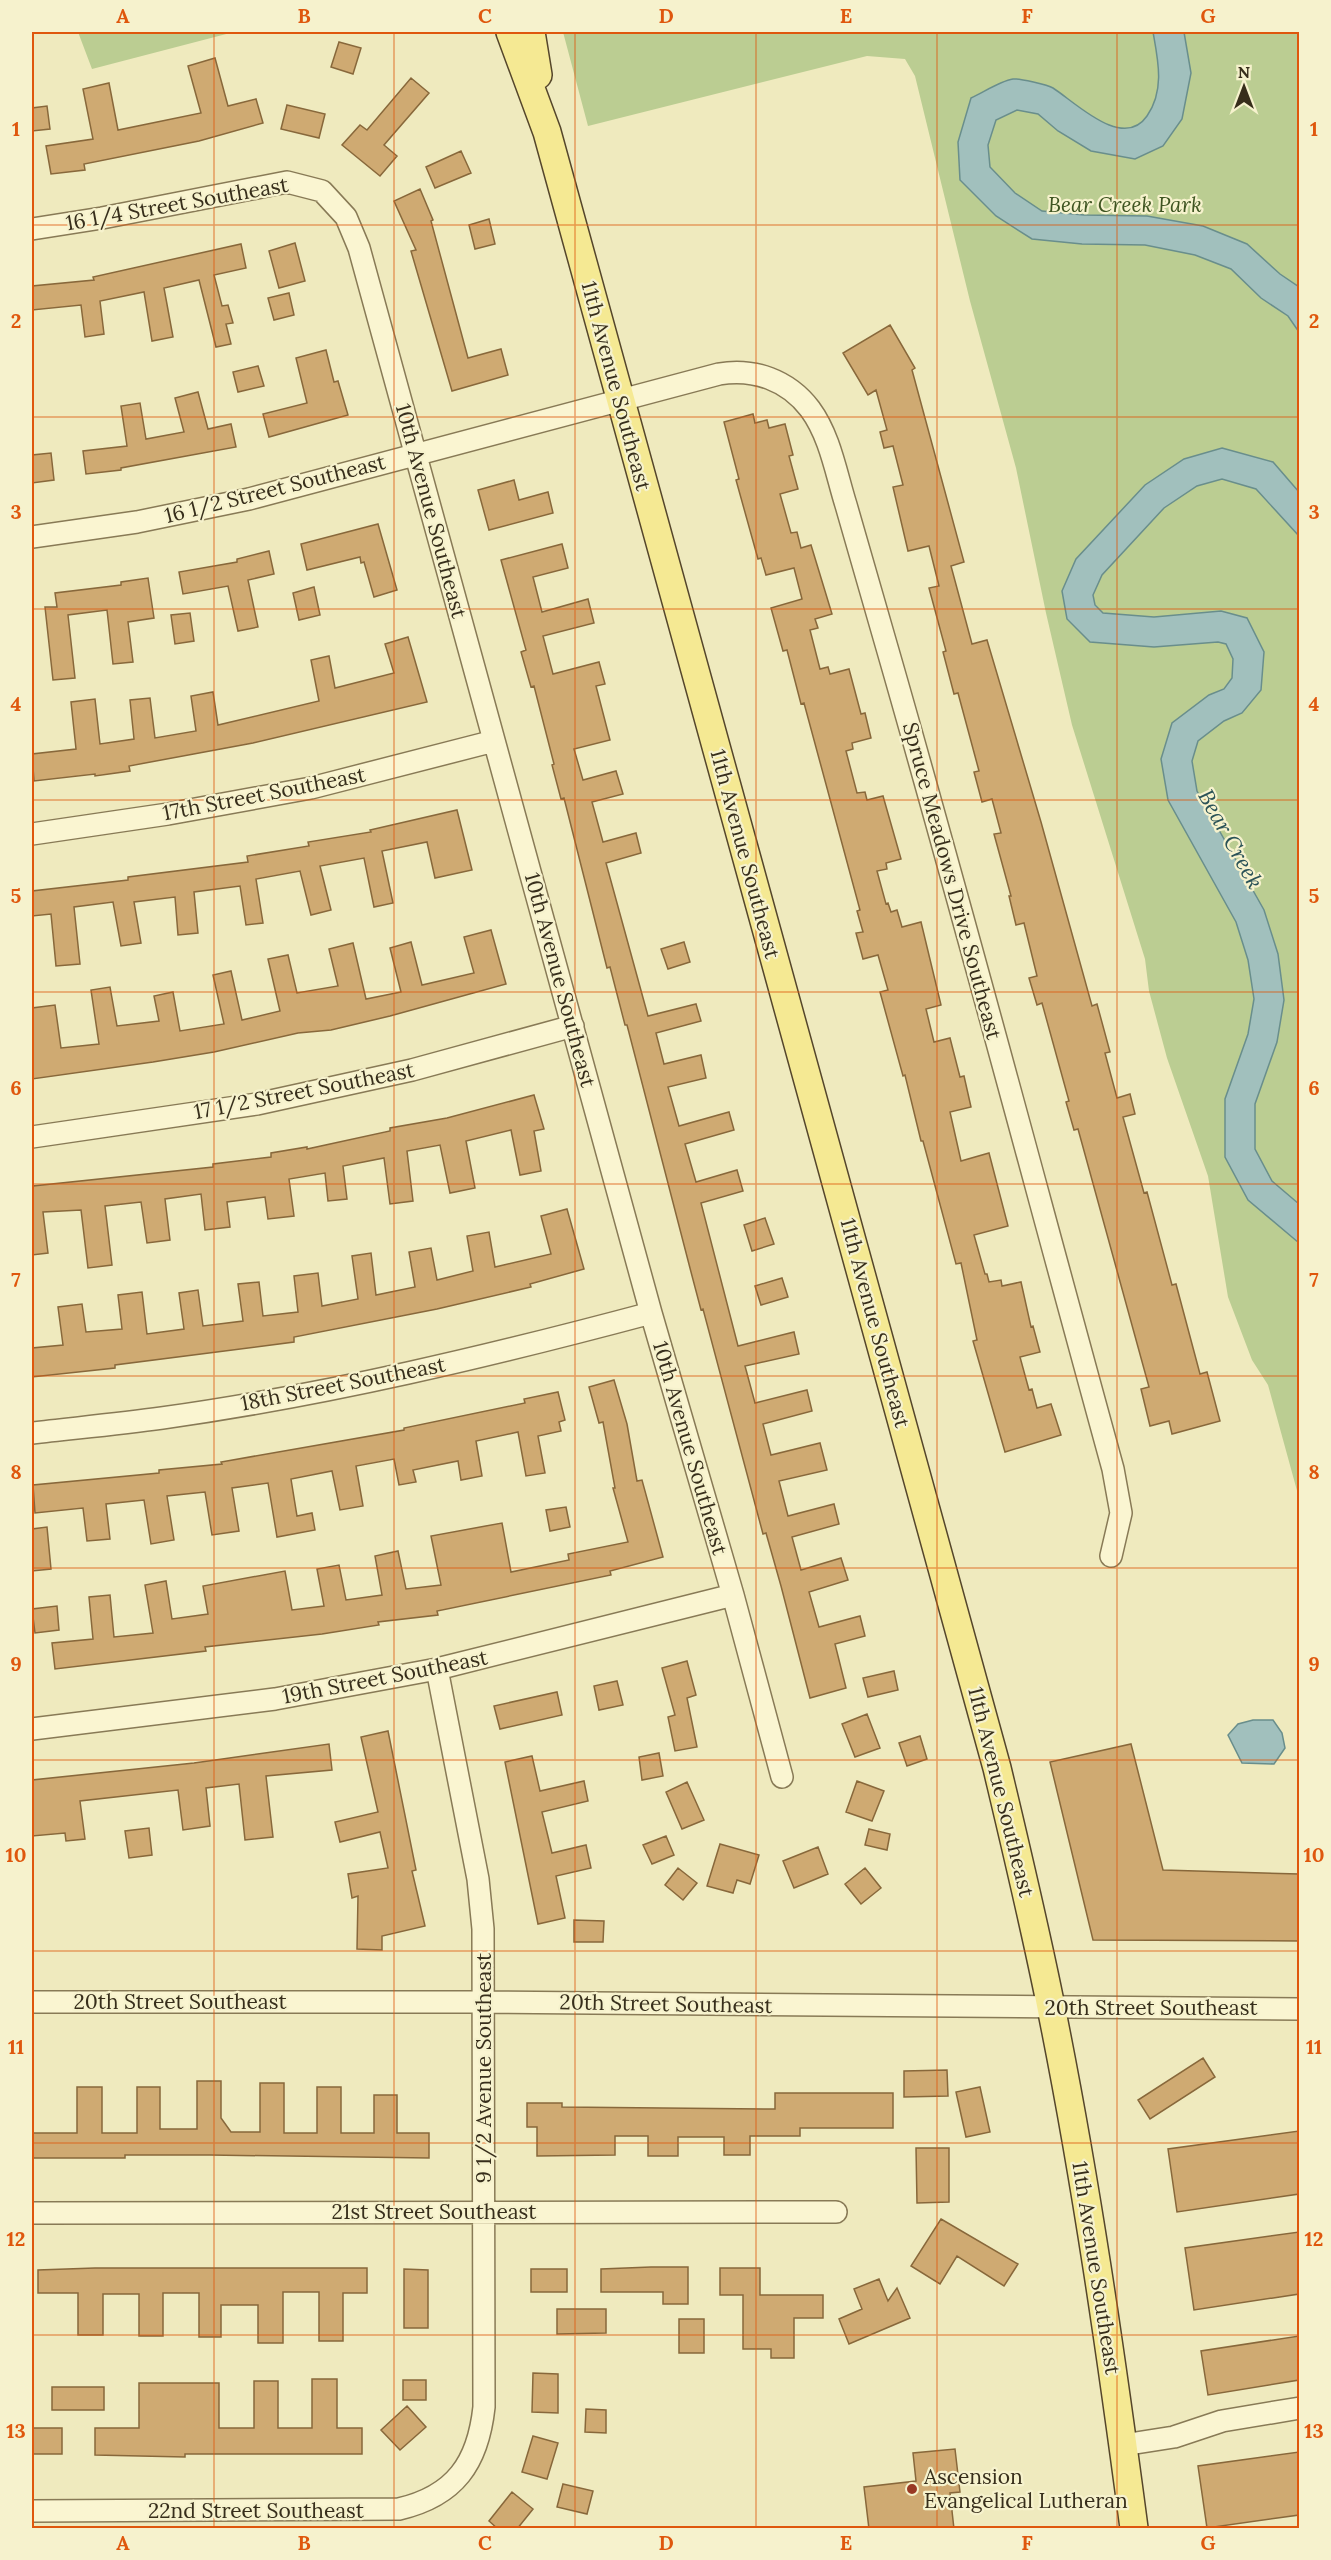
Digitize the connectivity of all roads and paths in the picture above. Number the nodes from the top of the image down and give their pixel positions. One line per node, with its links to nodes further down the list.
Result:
1 (510, 32): 3 (main road, 11th Avenue Southeast)
2 (531, 32): 3 (main road, 11th Avenue Southeast)
3 (546, 132): 6 (main road, 11th Avenue Southeast)
4 (322, 191): 5 (street, 16 1/4 Street Southeast); 7 (street, 10th Avenue Southeast)
5 (32, 229)
6 (621, 400): 7 (street, 16 1/2 Street Southeast); 15 (street, Spruce Meadows Drive Southeast); 22 (main road, 11th Avenue Southeast)
7 (415, 455): 8 (street, 16 1/2 Street Southeast); 9 (street, 10th Avenue Southeast)
8 (32, 537)
9 (494, 741): 10 (street, 17th Street Southeast); 11 (street, 10th Avenue Southeast)
10 (32, 834)
11 (573, 1026): 12 (street, 17 1/2 Street Southeast); 13 (street, 10th Avenue Southeast)
12 (32, 1137)
13 (651, 1313): 14 (street, 18th Street Southeast); 16 (street, 10th Avenue Southeast)
14 (32, 1433)
15 (1111, 1556)
16 (733, 1595): 17 (street, 19th Street Southeast); 19 (street, 10th Avenue Southeast)
17 (437, 1669): 18 (street, 19th Street Southeast); 21 (street, 9 1/2 Avenue Southeast)
18 (32, 1729)
19 (782, 1777)
20 (32, 2002): 21 (street, 20th Street Southeast)
21 (484, 2002): 22 (street, 20th Street Southeast); 24 (street, 9 1/2 Avenue Southeast)
22 (1051, 2007): 23 (street, 20th Street Southeast); 28 (main road, 11th Avenue Southeast)
23 (1299, 2008)
24 (484, 2212): 25 (street, 21st Street Southeast); 26 (street, 21st Street Southeast); 29 (street, 9 1/2 Avenue Southeast)
25 (836, 2212)
26 (32, 2213)
27 (1299, 2408): 28 (street)
28 (1123, 2445): 31 (main road, 11th Avenue Southeast)
29 (466, 2468): 30 (street, 22nd Street Southeast)
30 (32, 2511)
31 (1134, 2529)

